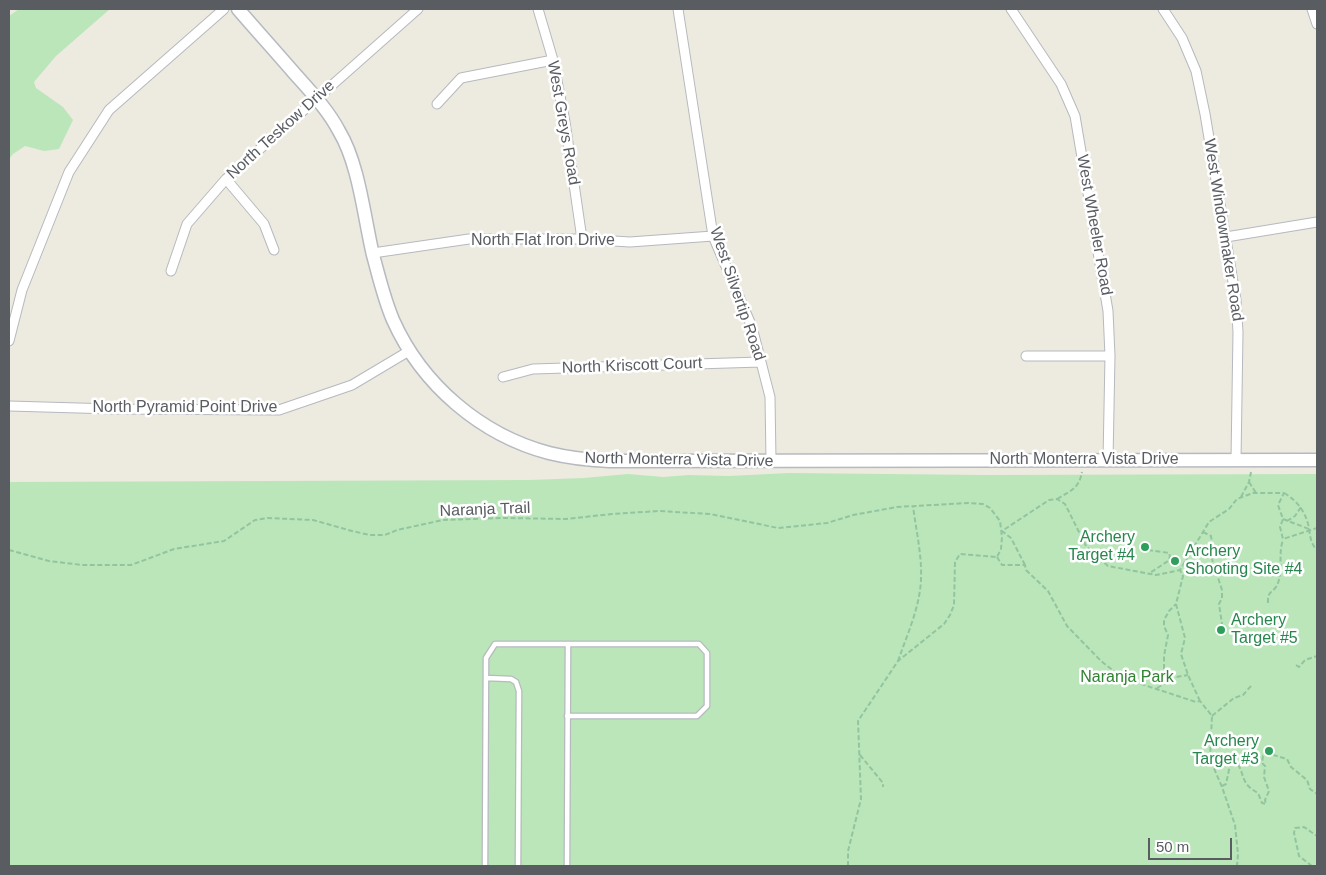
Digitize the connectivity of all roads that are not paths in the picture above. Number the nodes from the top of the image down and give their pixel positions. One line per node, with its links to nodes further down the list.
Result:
1 (224, 9): 21 (street)
2 (238, 9): 11 (street, North Monterra Vista Drive)
3 (418, 9): 11 (street, North Teskow Drive)
4 (538, 9): 10 (street, West Greys Road)
5 (678, 9): 15 (street, West Silvertip Road)
6 (1011, 9): 24 (street, West Wheeler Road)
7 (1163, 9): 17 (street, West Windowmaker Road)
8 (1312, 9): 9 (street)
9 (1317, 24)
10 (553, 60): 12 (street); 16 (street, West Greys Road)
11 (316, 98): 13 (street, North Teskow Drive); 19 (street, North Monterra Vista Drive)
12 (437, 104)
13 (226, 179): 18 (street); 20 (street, North Teskow Drive)
14 (1317, 222): 17 (street)
15 (713, 236): 16 (street, North Flat Iron Drive); 25 (street, West Silvertip Road)
16 (582, 238): 19 (street, North Flat Iron Drive)
17 (1226, 238): 29 (street, West Windowmaker Road)
18 (274, 250)
19 (373, 253): 22 (street, North Monterra Vista Drive)
20 (171, 271)
21 (9, 341)
22 (409, 351): 27 (street, North Pyramid Point Drive); 31 (street, North Monterra Vista Drive)
23 (1026, 356): 24 (street)
24 (1110, 356): 28 (street, West Wheeler Road)
25 (762, 362): 26 (street, North Kriscott Court); 31 (street, West Silvertip Road)
26 (503, 377)
27 (9, 406)
28 (1108, 460): 29 (street, North Monterra Vista Drive); 31 (street, North Monterra Vista Drive)
29 (1236, 460): 30 (street, North Monterra Vista Drive)
30 (1317, 460)
31 (771, 462)
32 (568, 644): 33 (lane); 34 (lane); 34 (lane)
33 (486, 678): 35 (lane); 36 (lane)
34 (568, 716): 37 (lane)
35 (485, 866)
36 (518, 866)
37 (567, 866)

